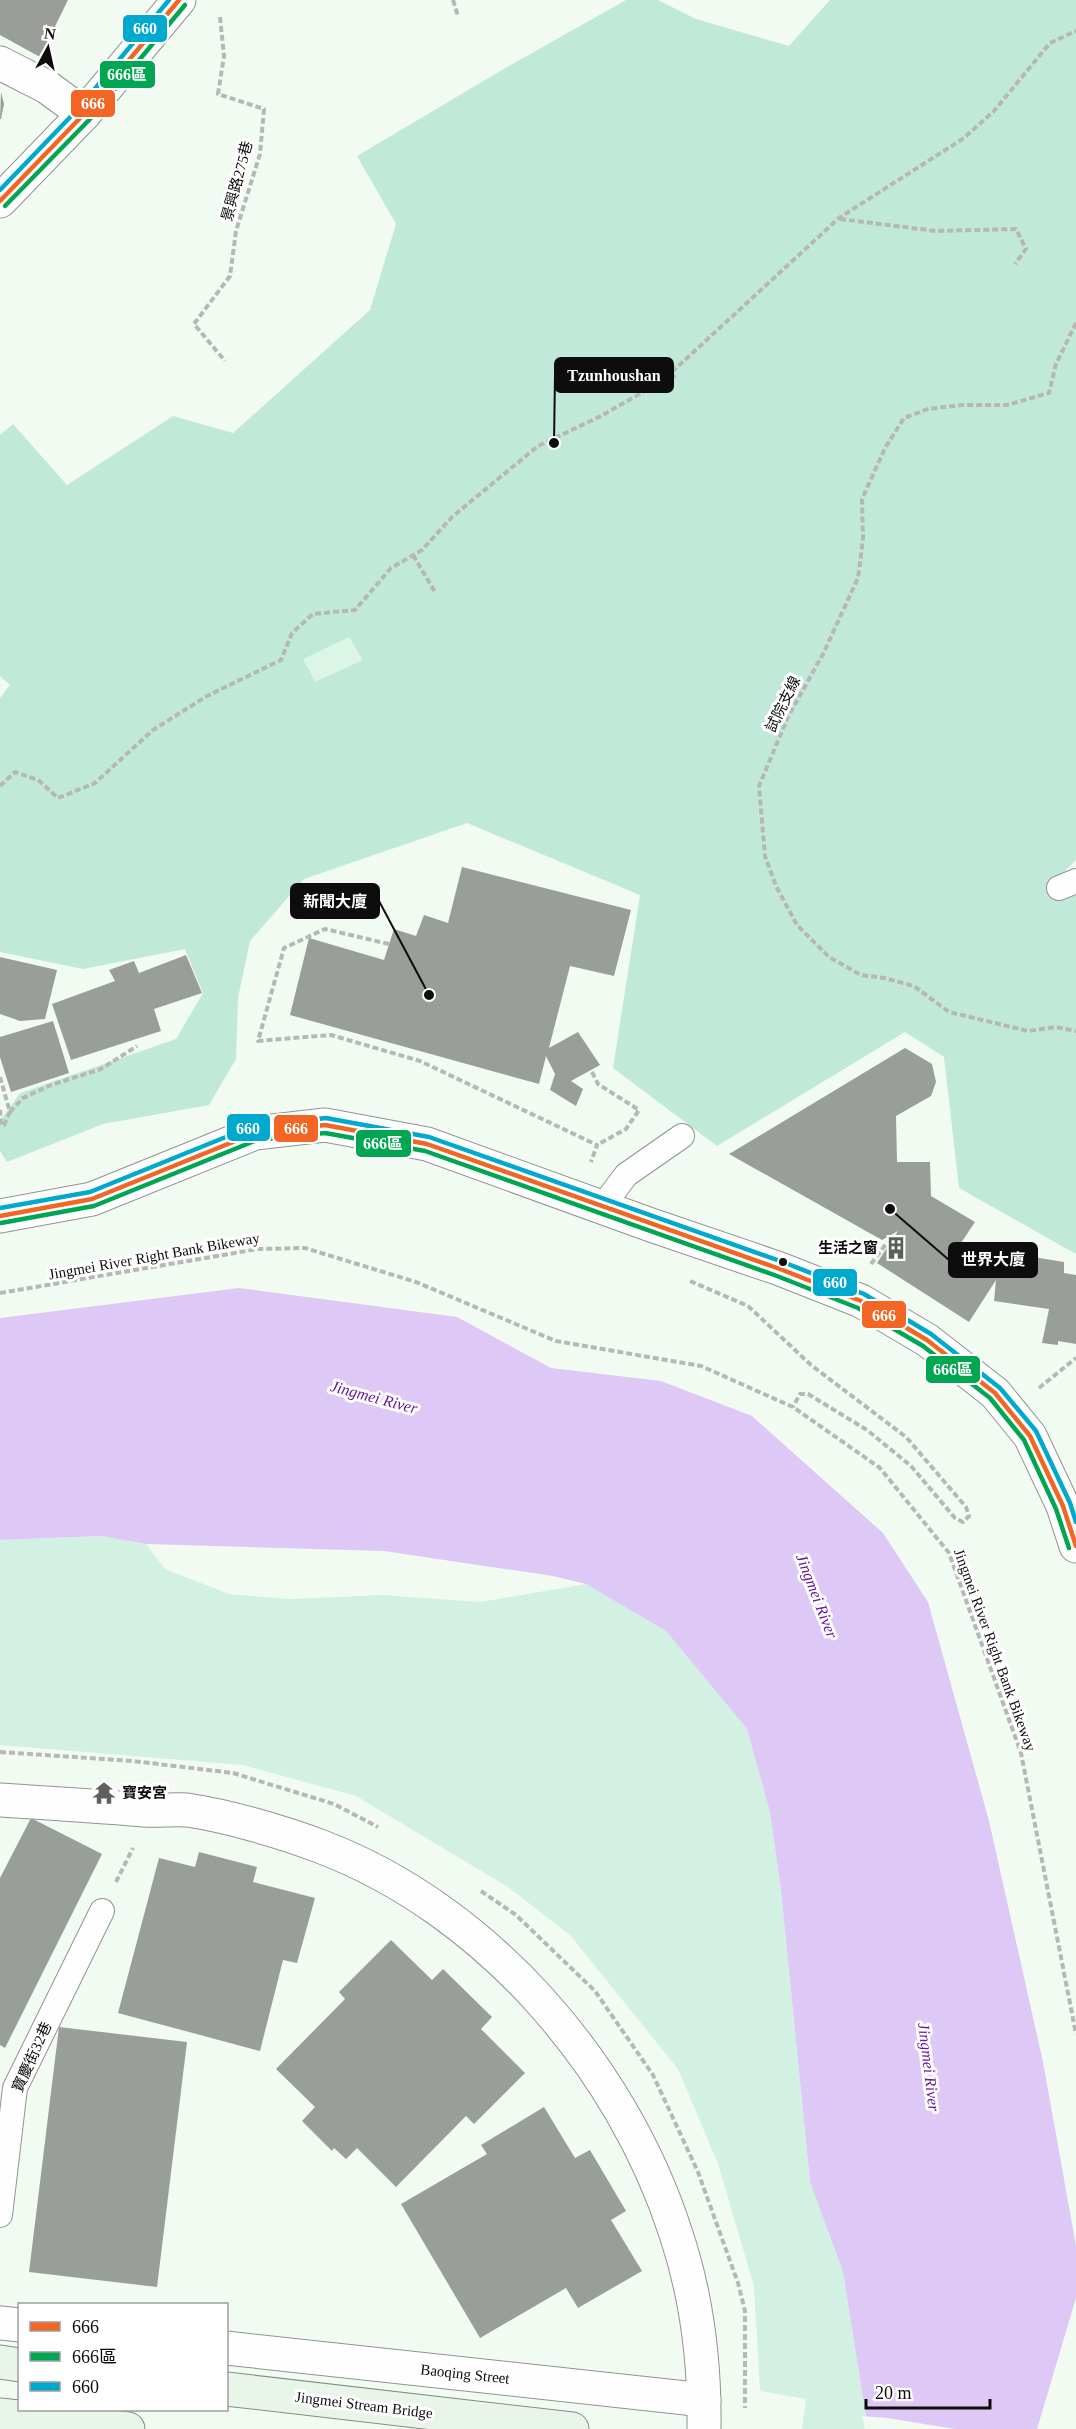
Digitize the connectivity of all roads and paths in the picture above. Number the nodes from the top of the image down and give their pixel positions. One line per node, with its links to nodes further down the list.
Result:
1 (179, 0): 7 (street)
2 (453, 0): 3 (path)
3 (458, 16)
4 (220, 17): 12 (path, 景興路275巷)
5 (1076, 31): 9 (path)
6 (0, 63): 7 (street)
7 (84, 114): 8 (street)
8 (0, 201)
9 (839, 218): 10 (path); 13 (path)
10 (1015, 264)
11 (1076, 323): 19 (path, 試院支線)
12 (225, 361)
13 (671, 374): 14 (path); 15 (path)
14 (675, 378)
15 (413, 555): 16 (path); 17 (path)
16 (435, 592)
17 (0, 786)
18 (389, 944): 26 (path)
19 (1076, 1031)
20 (137, 1046): 24 (path)
21 (592, 1072): 26 (path)
22 (0, 1077): 24 (path)
23 (0, 1108): 24 (path)
24 (10, 1112)
25 (682, 1136): 28 (lane)
26 (597, 1145): 27 (path)
27 (591, 1163)
28 (602, 1207): 29 (street); 37 (street)
29 (0, 1216)
30 (892, 1236): 31 (path)
31 (870, 1265)
32 (686, 1280): 36 (path)
33 (0, 1293): 36 (path, Jingmei River Right Bank Bikeway)
34 (1076, 1358): 35 (path)
35 (1034, 1392)
36 (793, 1407): 41 (path, Jingmei River Right Bank Bikeway)
37 (1076, 1546)
38 (0, 1800): 39 (street)
39 (152, 1810): 40 (path); 53 (street)
40 (102, 1911): 42 (lane, 寶慶街32巷)
41 (1076, 2034)
42 (7, 2087): 43 (lane, 寶慶街32巷)
43 (0, 2215)
44 (738, 2283): 45 (path)
45 (733, 2288)
46 (0, 2323): 47 (street)
47 (18, 2325)
48 (228, 2348): 53 (street, Baoqing Street)
49 (0, 2362): 50 (main road)
50 (18, 2365)
51 (228, 2389): 55 (main road, Jingmei Stream Bridge)
52 (0, 2415): 54 (main road)
53 (704, 2415)
54 (128, 2429)
55 (572, 2429)

